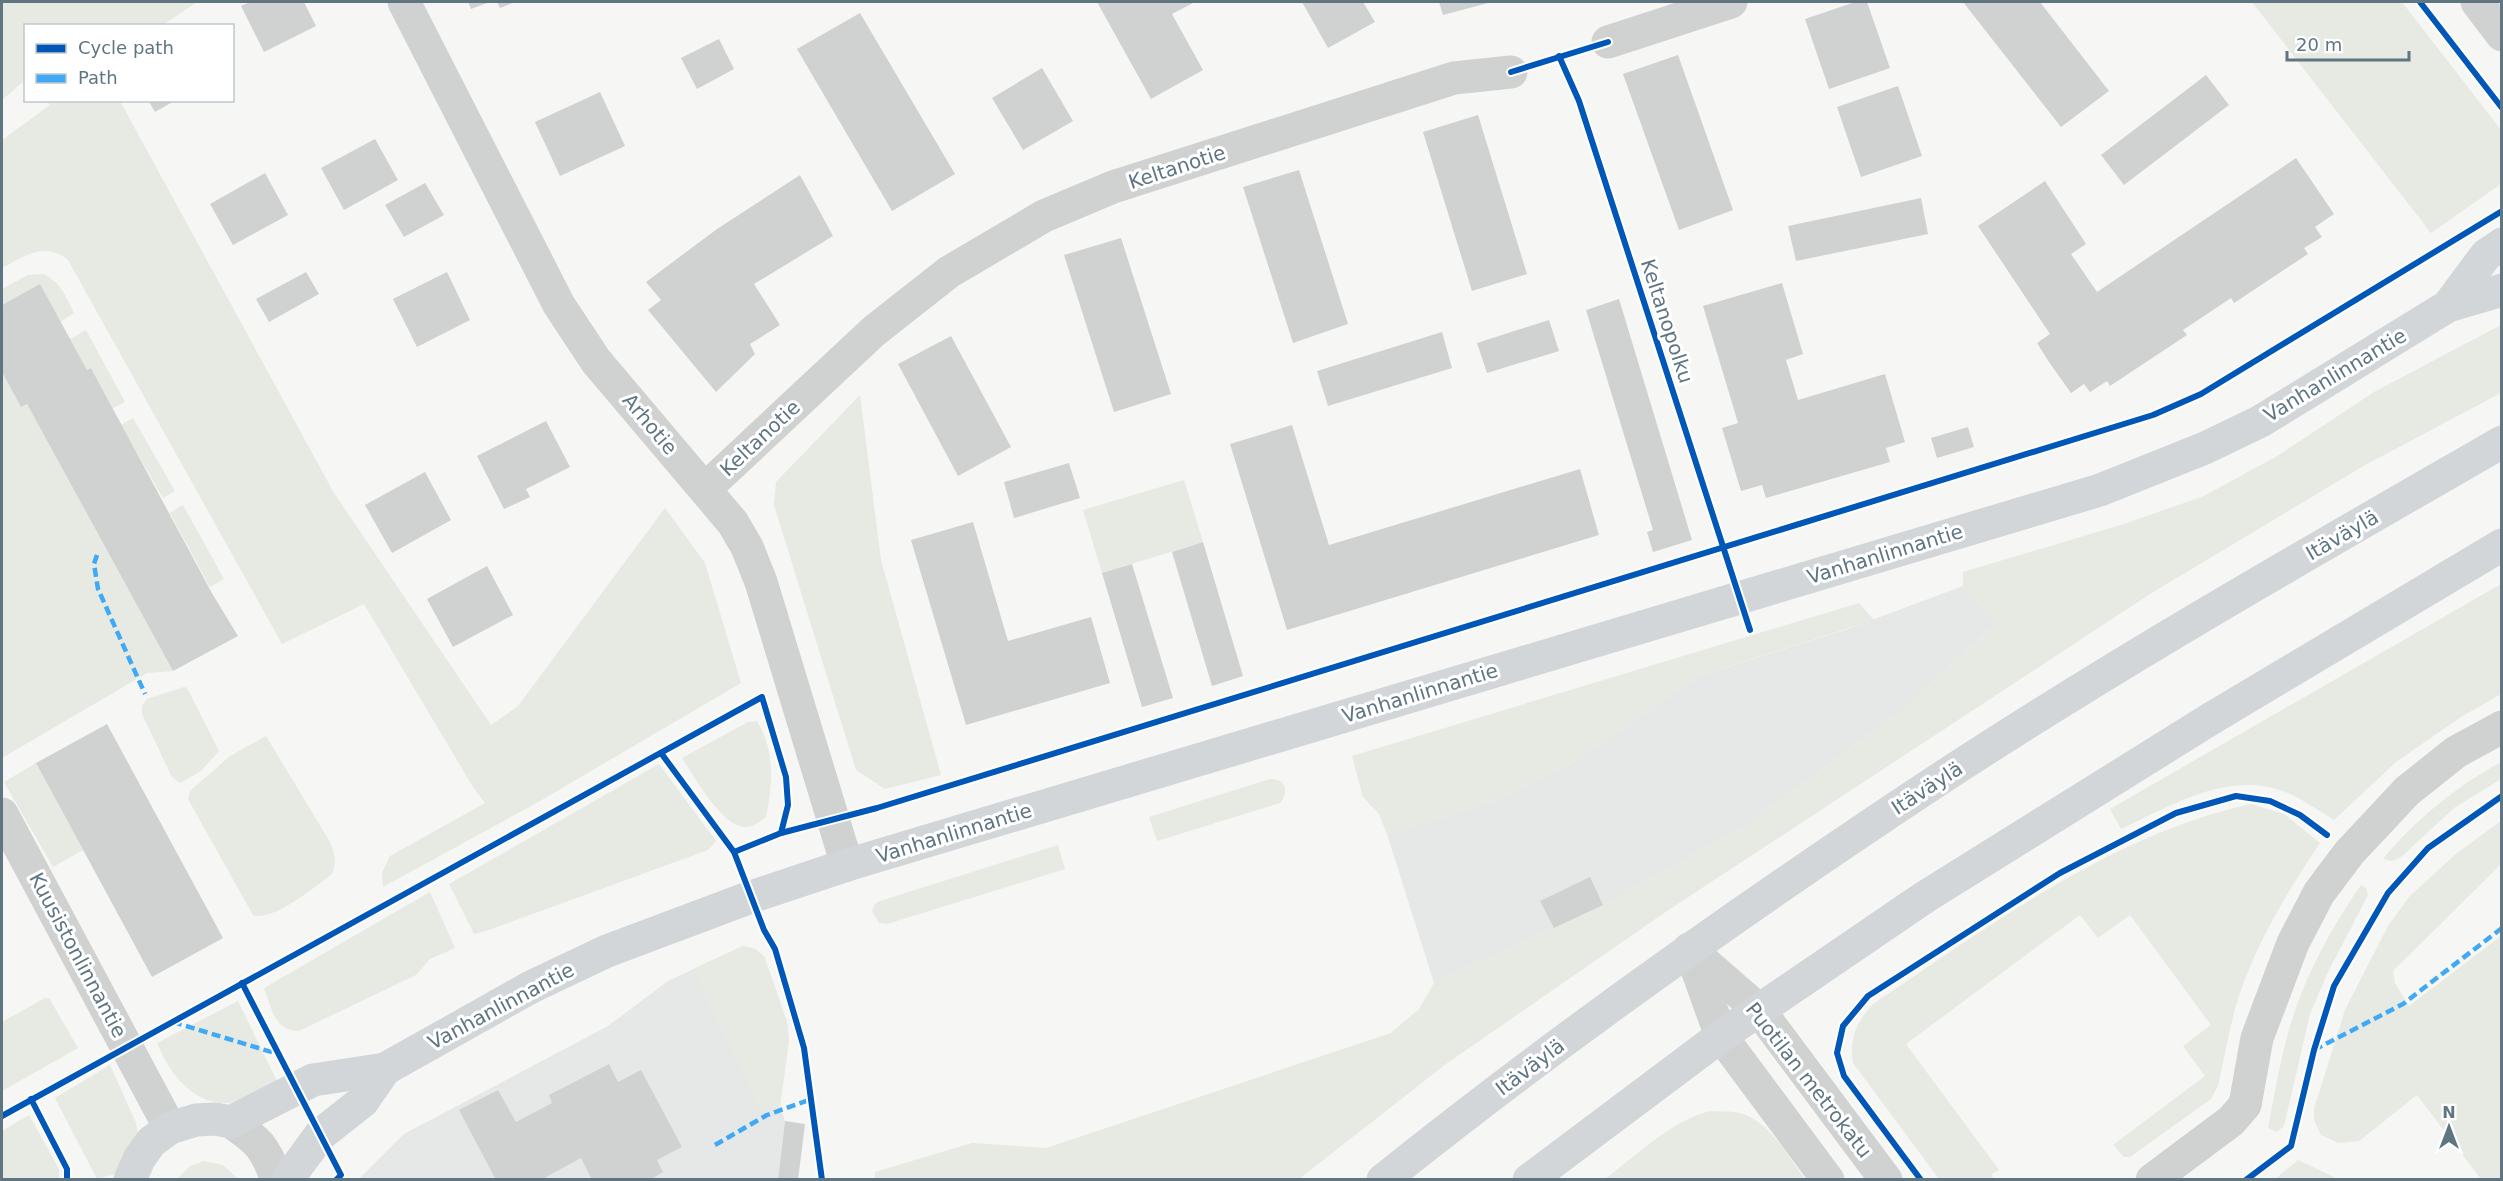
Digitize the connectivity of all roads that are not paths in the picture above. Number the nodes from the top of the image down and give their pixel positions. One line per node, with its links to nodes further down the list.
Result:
1 (404, 2): 11 (street, Arhotie)
2 (1731, 2): 5 (street)
3 (2477, 2): 4 (street)
4 (2502, 35)
5 (1608, 42)
6 (1511, 72): 11 (street, Keltanotie)
7 (2502, 244): 9 (main road, Vanhanlinnantie)
8 (2502, 290): 9 (main road, Vanhanlinnantie)
9 (2448, 306): 15 (main road, Vanhanlinnantie)
10 (2502, 442): 16 (main road, Itäväylä)
11 (705, 489): 15 (street, Arhotie)
12 (2502, 545): 17 (main road)
13 (2502, 727): 29 (street)
14 (2, 814): 21 (street, Kuusistonlinnantie)
15 (847, 865): 19 (main road, Vanhanlinnantie)
16 (1689, 949): 17 (street, Puotilan metrokatu); 18 (street, Puotilan metrokatu); 25 (main road, Itäväylä)
17 (1759, 1010): 18 (main road); 28 (street, Puotilan metrokatu)
18 (1721, 1036): 26 (main road); 27 (street, Puotilan metrokatu)
19 (385, 1070): 20 (main road, Vanhanlinnantie); 24 (main road, Vanhanlinnantie)
20 (231, 1122): 21 (main road); 23 (street)
21 (170, 1128): 22 (main road)
22 (130, 1179)
23 (277, 1179)
24 (287, 1179)
25 (1383, 1179)
26 (1529, 1179)
27 (1828, 1179)
28 (1886, 1179)
29 (2152, 1179)

